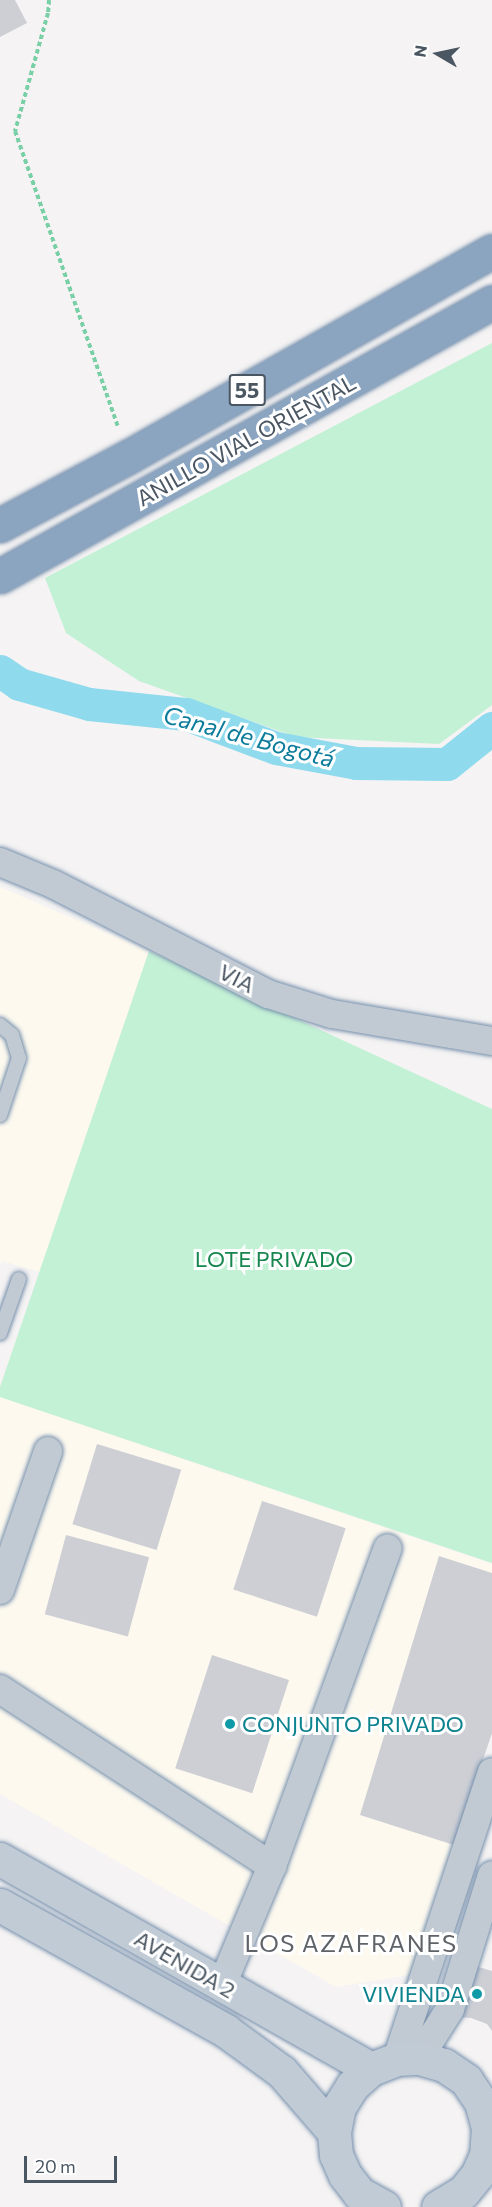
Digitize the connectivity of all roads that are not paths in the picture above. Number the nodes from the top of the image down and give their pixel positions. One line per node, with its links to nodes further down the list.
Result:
1 (492, 251): 3 (highway, ANILLO VIAL ORIENTAL / 55)
2 (492, 302): 4 (highway, ANILLO VIAL ORIENTAL / 55)
3 (0, 525)
4 (0, 576)
5 (0, 862): 7 (street, VIA)
6 (0, 1025): 8 (lane)
7 (492, 1041)
8 (0, 1115)
9 (19, 1279): 10 (lane)
10 (0, 1333)
11 (48, 1451): 13 (street)
12 (388, 1548): 17 (street)
13 (0, 1590)
14 (0, 1689): 17 (street)
15 (492, 1772): 21 (street)
16 (0, 1859): 20 (street, AVENIDA 2)
17 (272, 1866): 20 (street)
18 (492, 1875): 21 (street)
19 (0, 1905): 22 (street, AVENIDA 2)
20 (222, 1985): 21 (street, AVENIDA 2)
21 (395, 2062): 22 (street); 23 (street, AVENIDA 2)
22 (334, 2132): 24 (street)
23 (489, 2158): 25 (street)
24 (366, 2202)
25 (447, 2206)

